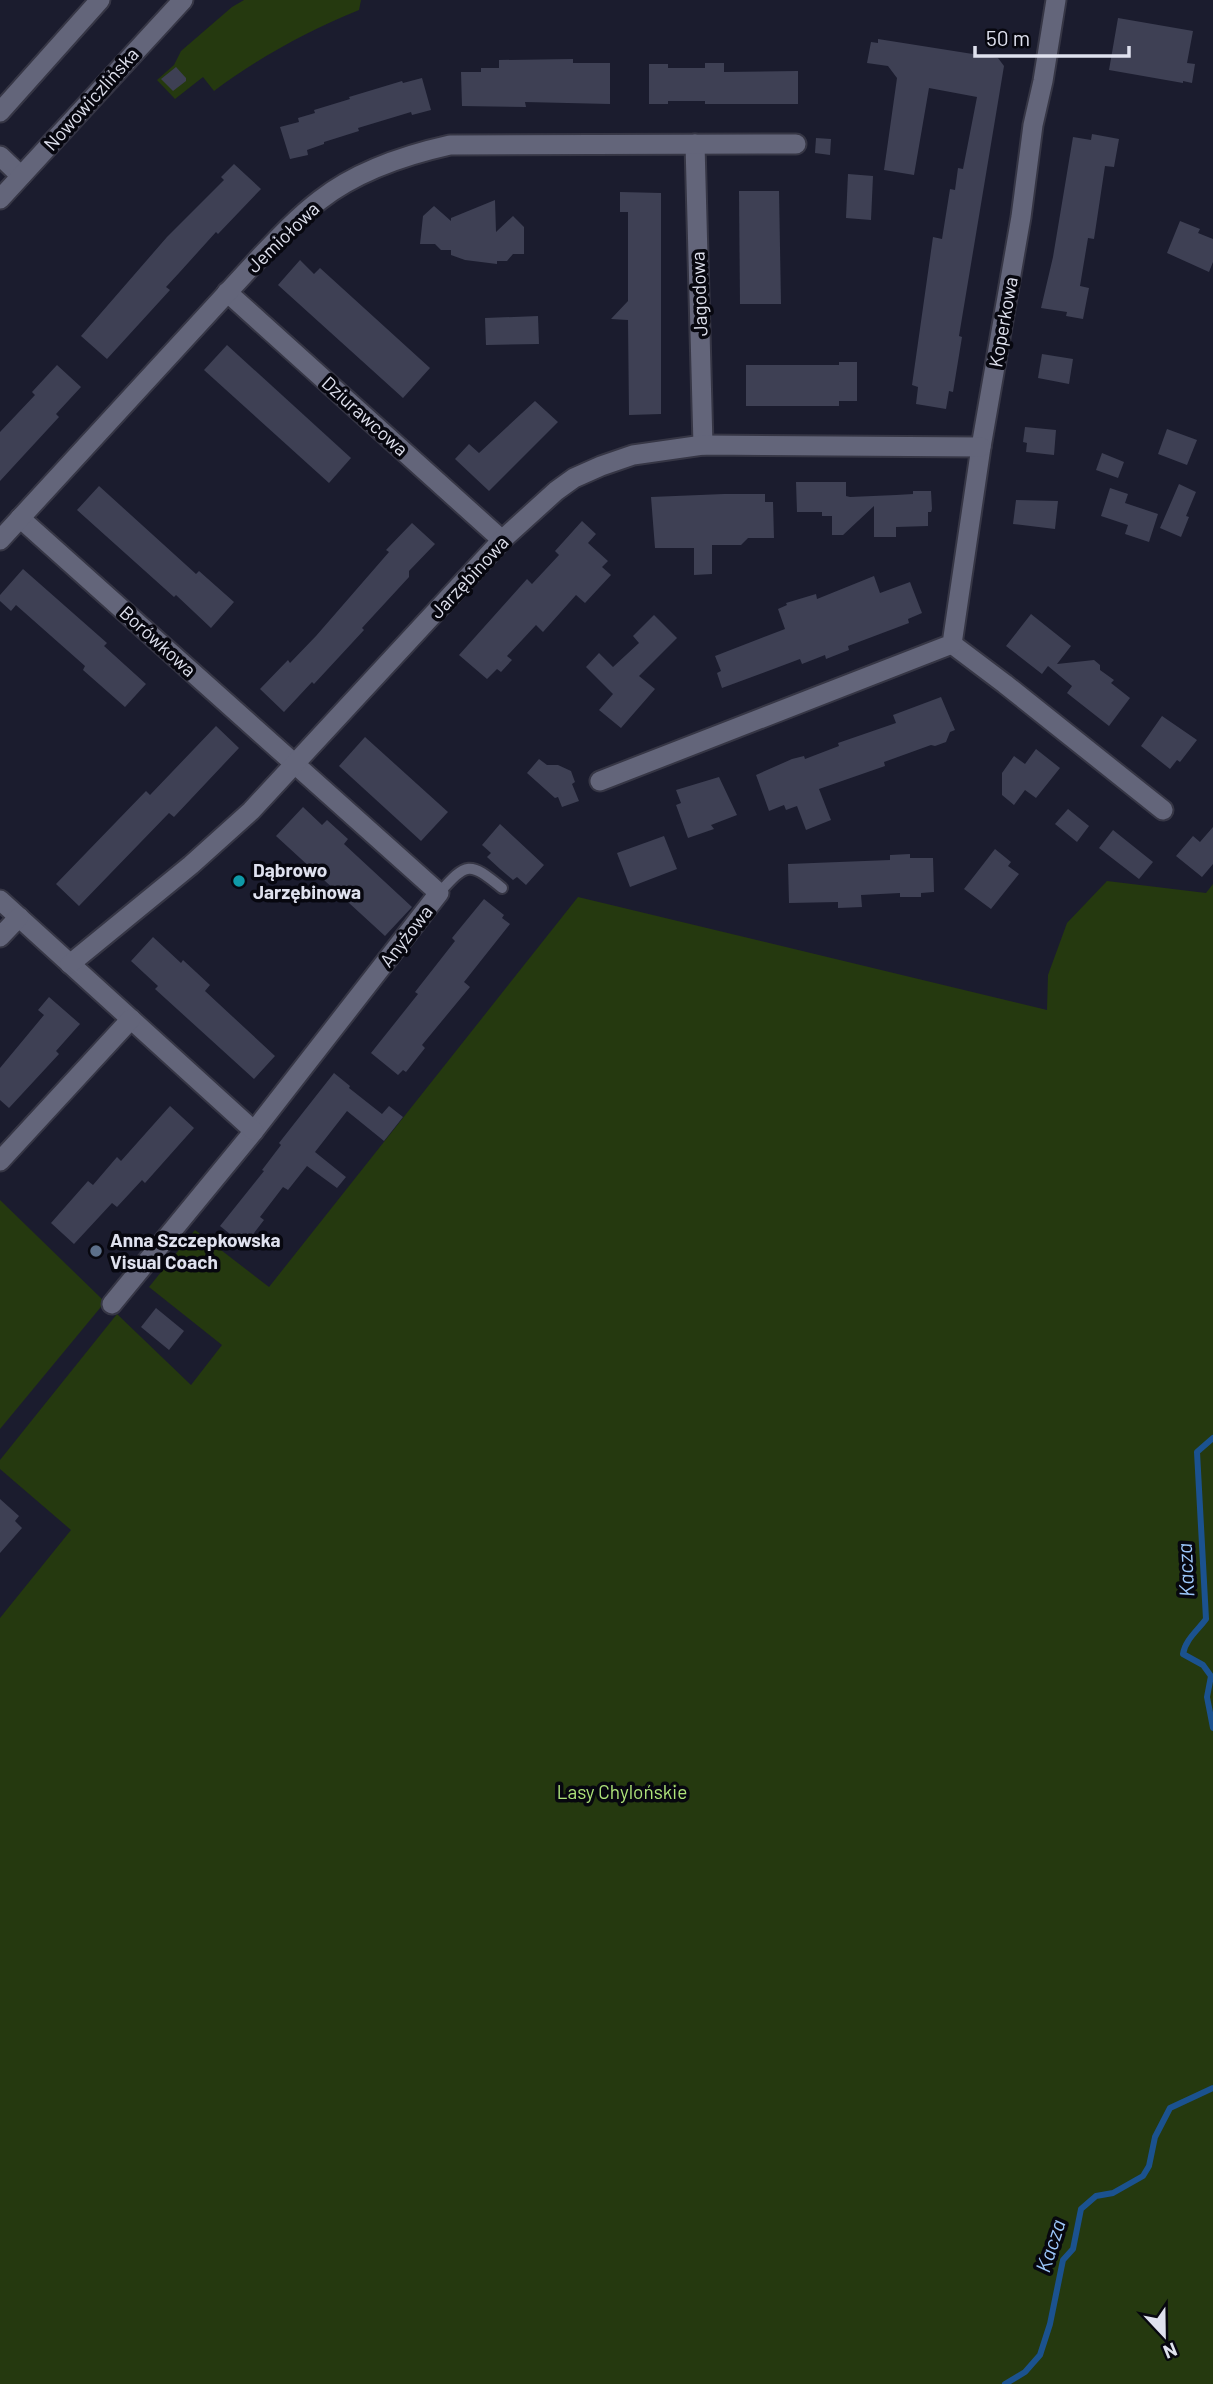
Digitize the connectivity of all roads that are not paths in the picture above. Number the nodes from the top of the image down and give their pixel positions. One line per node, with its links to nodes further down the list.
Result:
1 (100, 0): 4 (street)
2 (183, 0): 8 (street, Nowowiczlińska)
3 (1056, 0): 12 (street, Koperkowa)
4 (0, 112)
5 (695, 144): 6 (street, Jemiołowa); 10 (street, Jemiołowa); 11 (street, Jagodowa)
6 (796, 144)
7 (0, 156): 8 (street)
8 (22, 176): 9 (street, Nowowiczlińska)
9 (0, 199)
10 (227, 292): 13 (street, Jemiołowa); 15 (street, Dziurawcowa)
11 (703, 445): 12 (street, Jarzębinowa); 15 (street, Jarzębinowa)
12 (981, 447): 16 (street, Koperkowa)
13 (20, 518): 14 (street, Jemiołowa); 17 (street, Borówkowa)
14 (0, 540)
15 (502, 540): 17 (street, Jarzębinowa)
16 (952, 644): 18 (street); 19 (street)
17 (297, 764): 21 (street, Anyżowa); 25 (street, Jarzębinowa)
18 (600, 781)
19 (1163, 810)
20 (502, 888): 21 (lane)
21 (439, 893): 27 (street, Anyżowa)
22 (0, 900): 23 (street)
23 (19, 917): 24 (street); 25 (street)
24 (0, 937)
25 (71, 964): 26 (street)
26 (131, 1019): 27 (street); 28 (street)
27 (254, 1130): 29 (street, Anyżowa)
28 (0, 1161)
29 (112, 1304)

